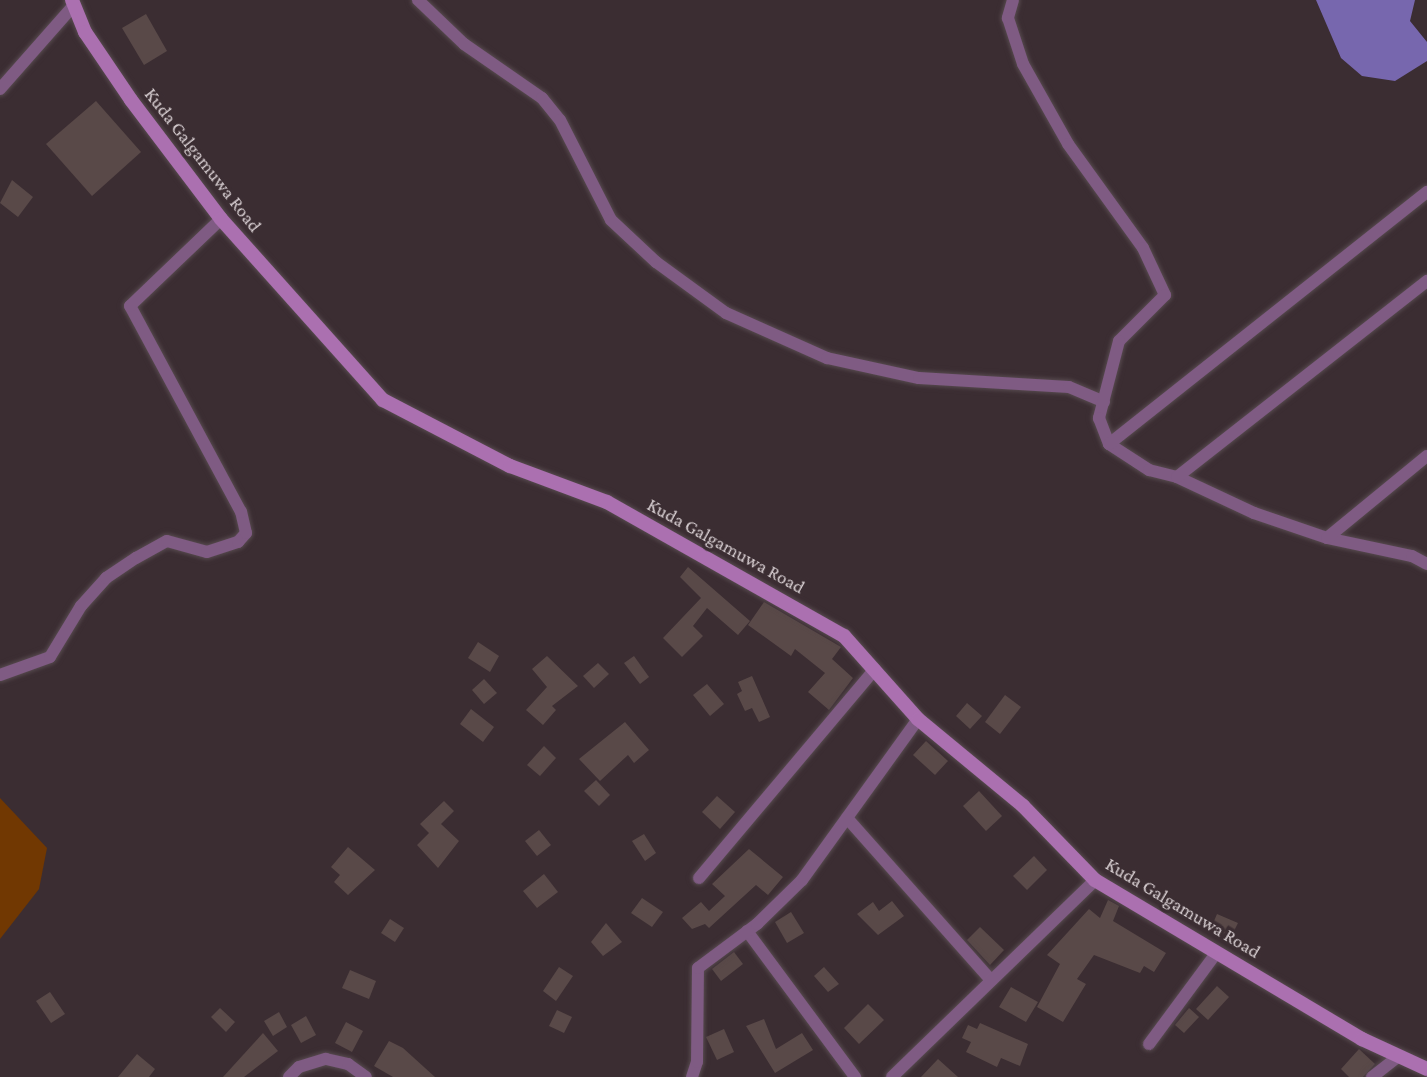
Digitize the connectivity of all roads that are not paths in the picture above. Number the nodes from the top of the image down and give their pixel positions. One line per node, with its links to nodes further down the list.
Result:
1 (418, 0): 8 (street)
2 (1013, 0): 8 (street)
3 (73, 3): 4 (street); 6 (street, Kuda Galgamuwa Road)
4 (0, 89)
5 (1427, 192): 9 (street)
6 (221, 219): 14 (street, Kuda Galgamuwa Road); 15 (street)
7 (1427, 281): 11 (street)
8 (1104, 402): 9 (street)
9 (1109, 444): 11 (street)
10 (1427, 456): 12 (street)
11 (1177, 477): 12 (street)
12 (1326, 538): 13 (street)
13 (1427, 564)
14 (874, 670): 16 (street, Kuda Galgamuwa Road); 18 (street)
15 (0, 675)
16 (918, 719): 17 (street); 19 (street, Kuda Galgamuwa Road)
17 (847, 818): 20 (street); 22 (street)
18 (699, 878)
19 (1095, 880): 21 (street, Kuda Galgamuwa Road); 22 (street)
20 (747, 931): 28 (street); 29 (street)
21 (1217, 952): 23 (street); 24 (street, Kuda Galgamuwa Road)
22 (991, 980): 30 (street)
23 (1149, 1044)
24 (1399, 1056): 25 (street, Kuda Galgamuwa Road); 31 (street)
25 (1427, 1069)
26 (289, 1077): 27 (street)
27 (366, 1077)
28 (692, 1077)
29 (855, 1077)
30 (892, 1077)
31 (1372, 1077)

